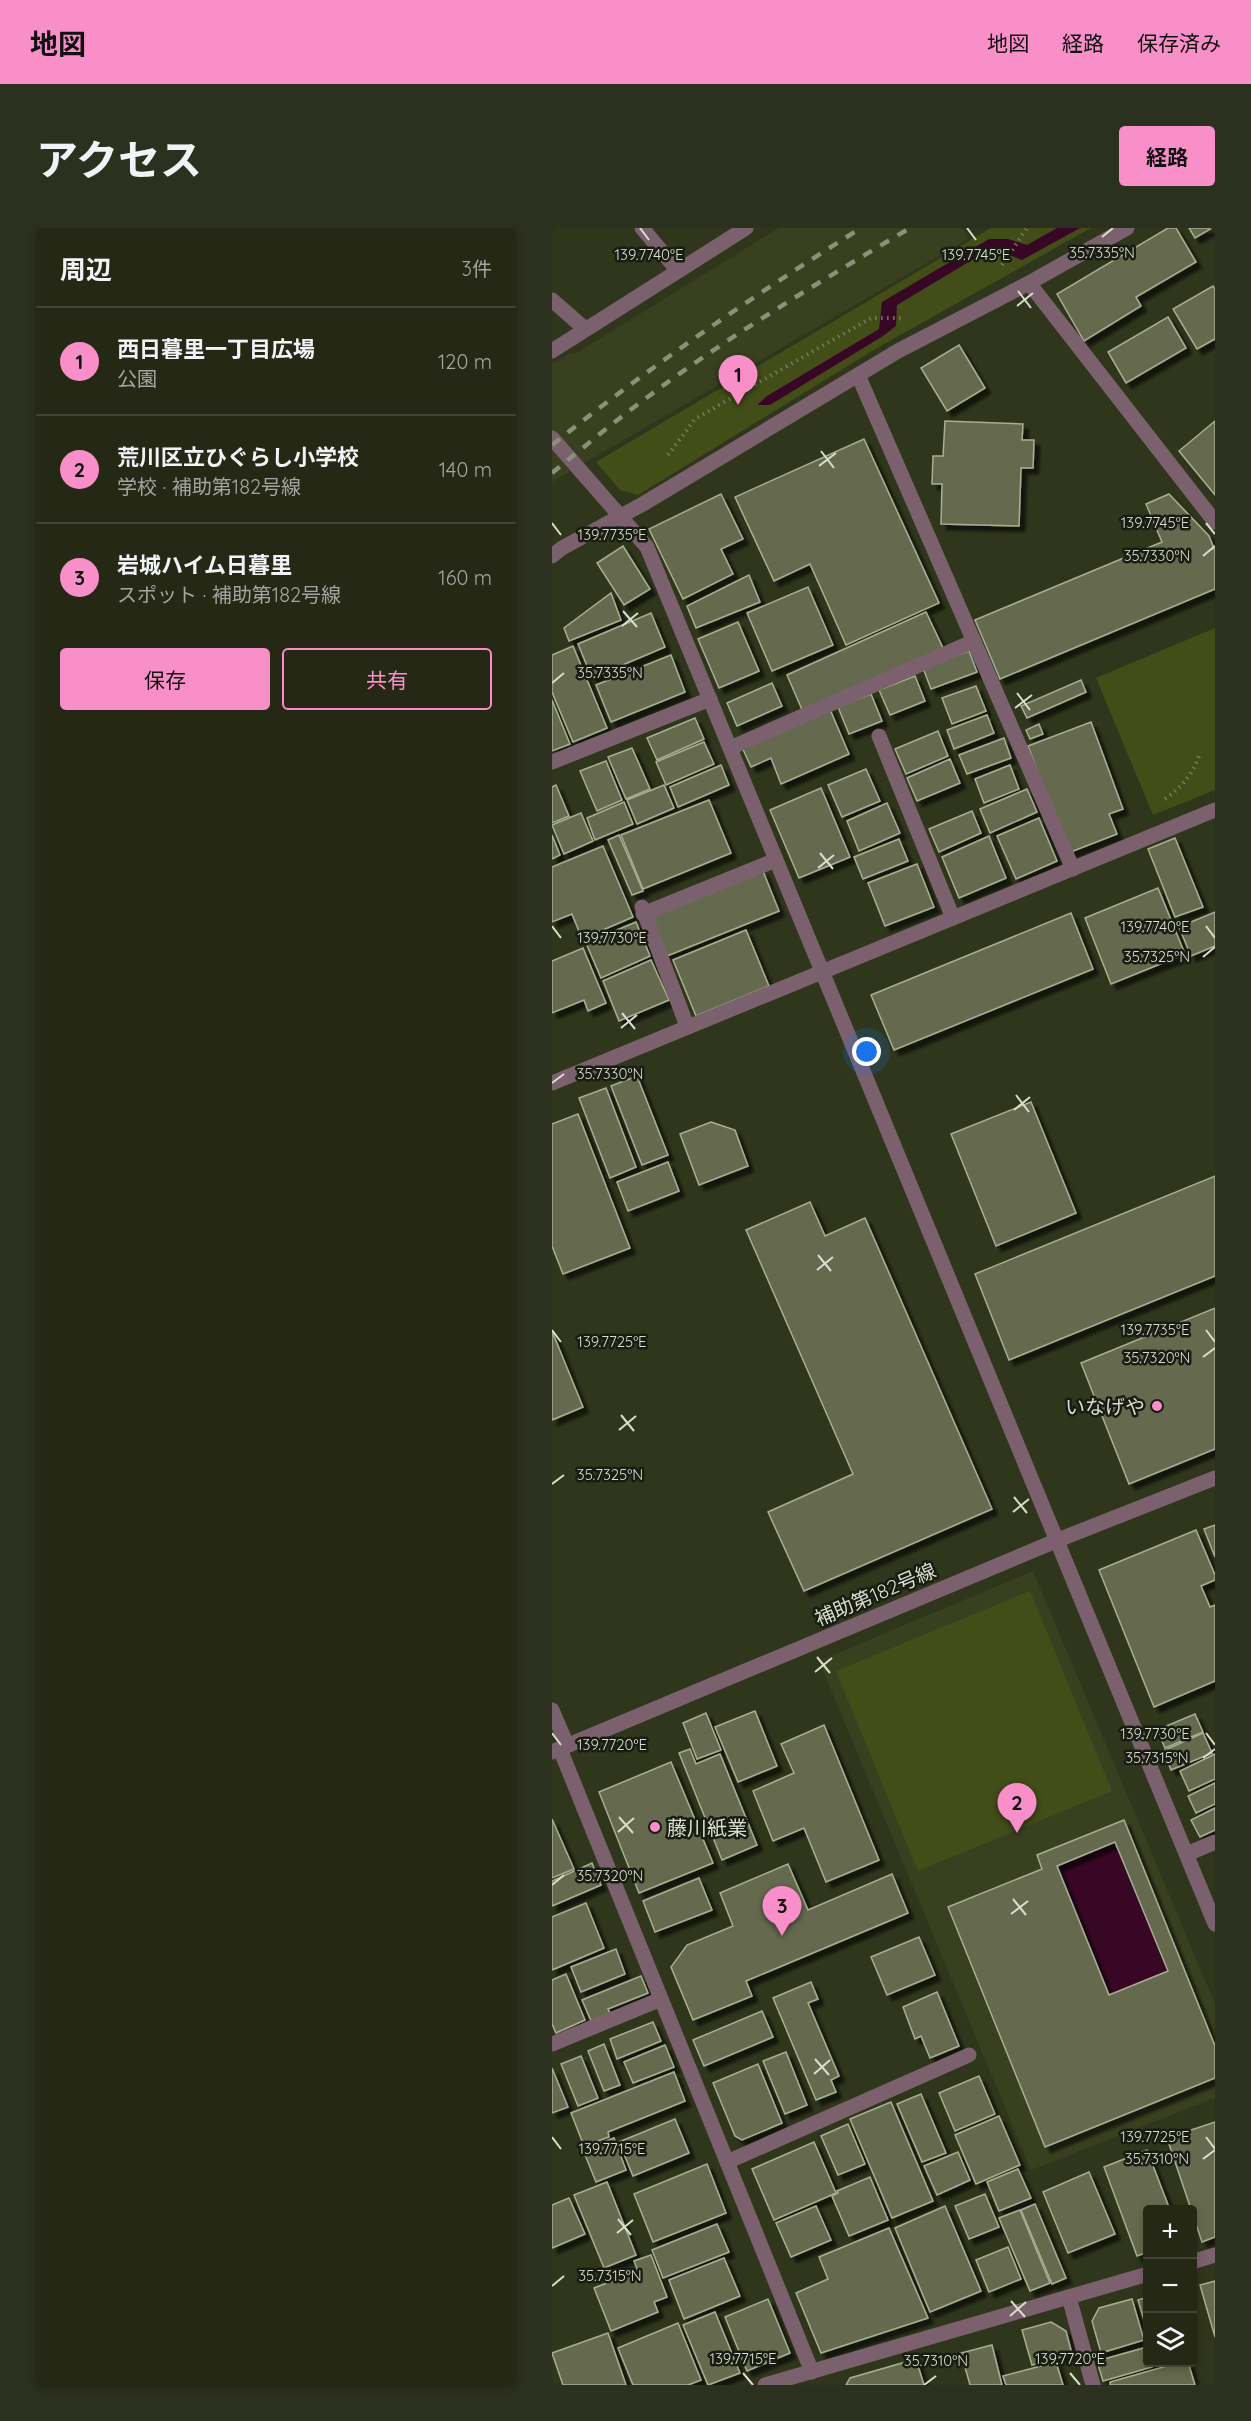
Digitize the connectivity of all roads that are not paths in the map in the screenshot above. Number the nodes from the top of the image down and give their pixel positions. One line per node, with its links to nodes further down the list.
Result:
1 (642, 228): 4 (street)
2 (746, 228): 4 (street)
3 (1127, 228): 5 (street)
4 (678, 270): 7 (street)
5 (1029, 283): 9 (street); 12 (street)
6 (552, 300): 7 (street)
7 (585, 329): 8 (street)
8 (552, 351)
9 (858, 375): 11 (street); 14 (street)
10 (552, 438): 11 (street)
11 (622, 516): 13 (street); 15 (street)
12 (1215, 522)
13 (552, 556)
14 (974, 640): 17 (street); 21 (street)
15 (710, 699): 17 (street); 18 (street)
16 (879, 736): 22 (street)
17 (730, 748): 20 (street)
18 (552, 762)
19 (1215, 810): 21 (street)
20 (776, 860): 23 (street); 24 (street)
21 (1073, 869): 22 (street)
22 (953, 918): 23 (street)
23 (822, 973): 24 (street); 27 (street)
24 (687, 1026): 25 (street)
25 (552, 1083)
26 (1215, 1478): 27 (street, 補助第182号線)
27 (1058, 1540): 29 (street, 補助第182号線); 31 (street)
28 (552, 1710): 29 (street)
29 (560, 1749): 33 (street)
30 (1215, 1842): 31 (street)
31 (1186, 1854): 32 (street)
32 (1215, 1924)
33 (661, 1999): 34 (street); 36 (street)
34 (552, 2044)
35 (969, 2055): 36 (street)
36 (727, 2163): 41 (street)
37 (1215, 2255): 38 (street)
38 (1197, 2260)
39 (1143, 2275): 40 (street)
40 (1068, 2297): 41 (street); 43 (street)
41 (805, 2377): 42 (street)
42 (765, 2385)
43 (1093, 2385)

